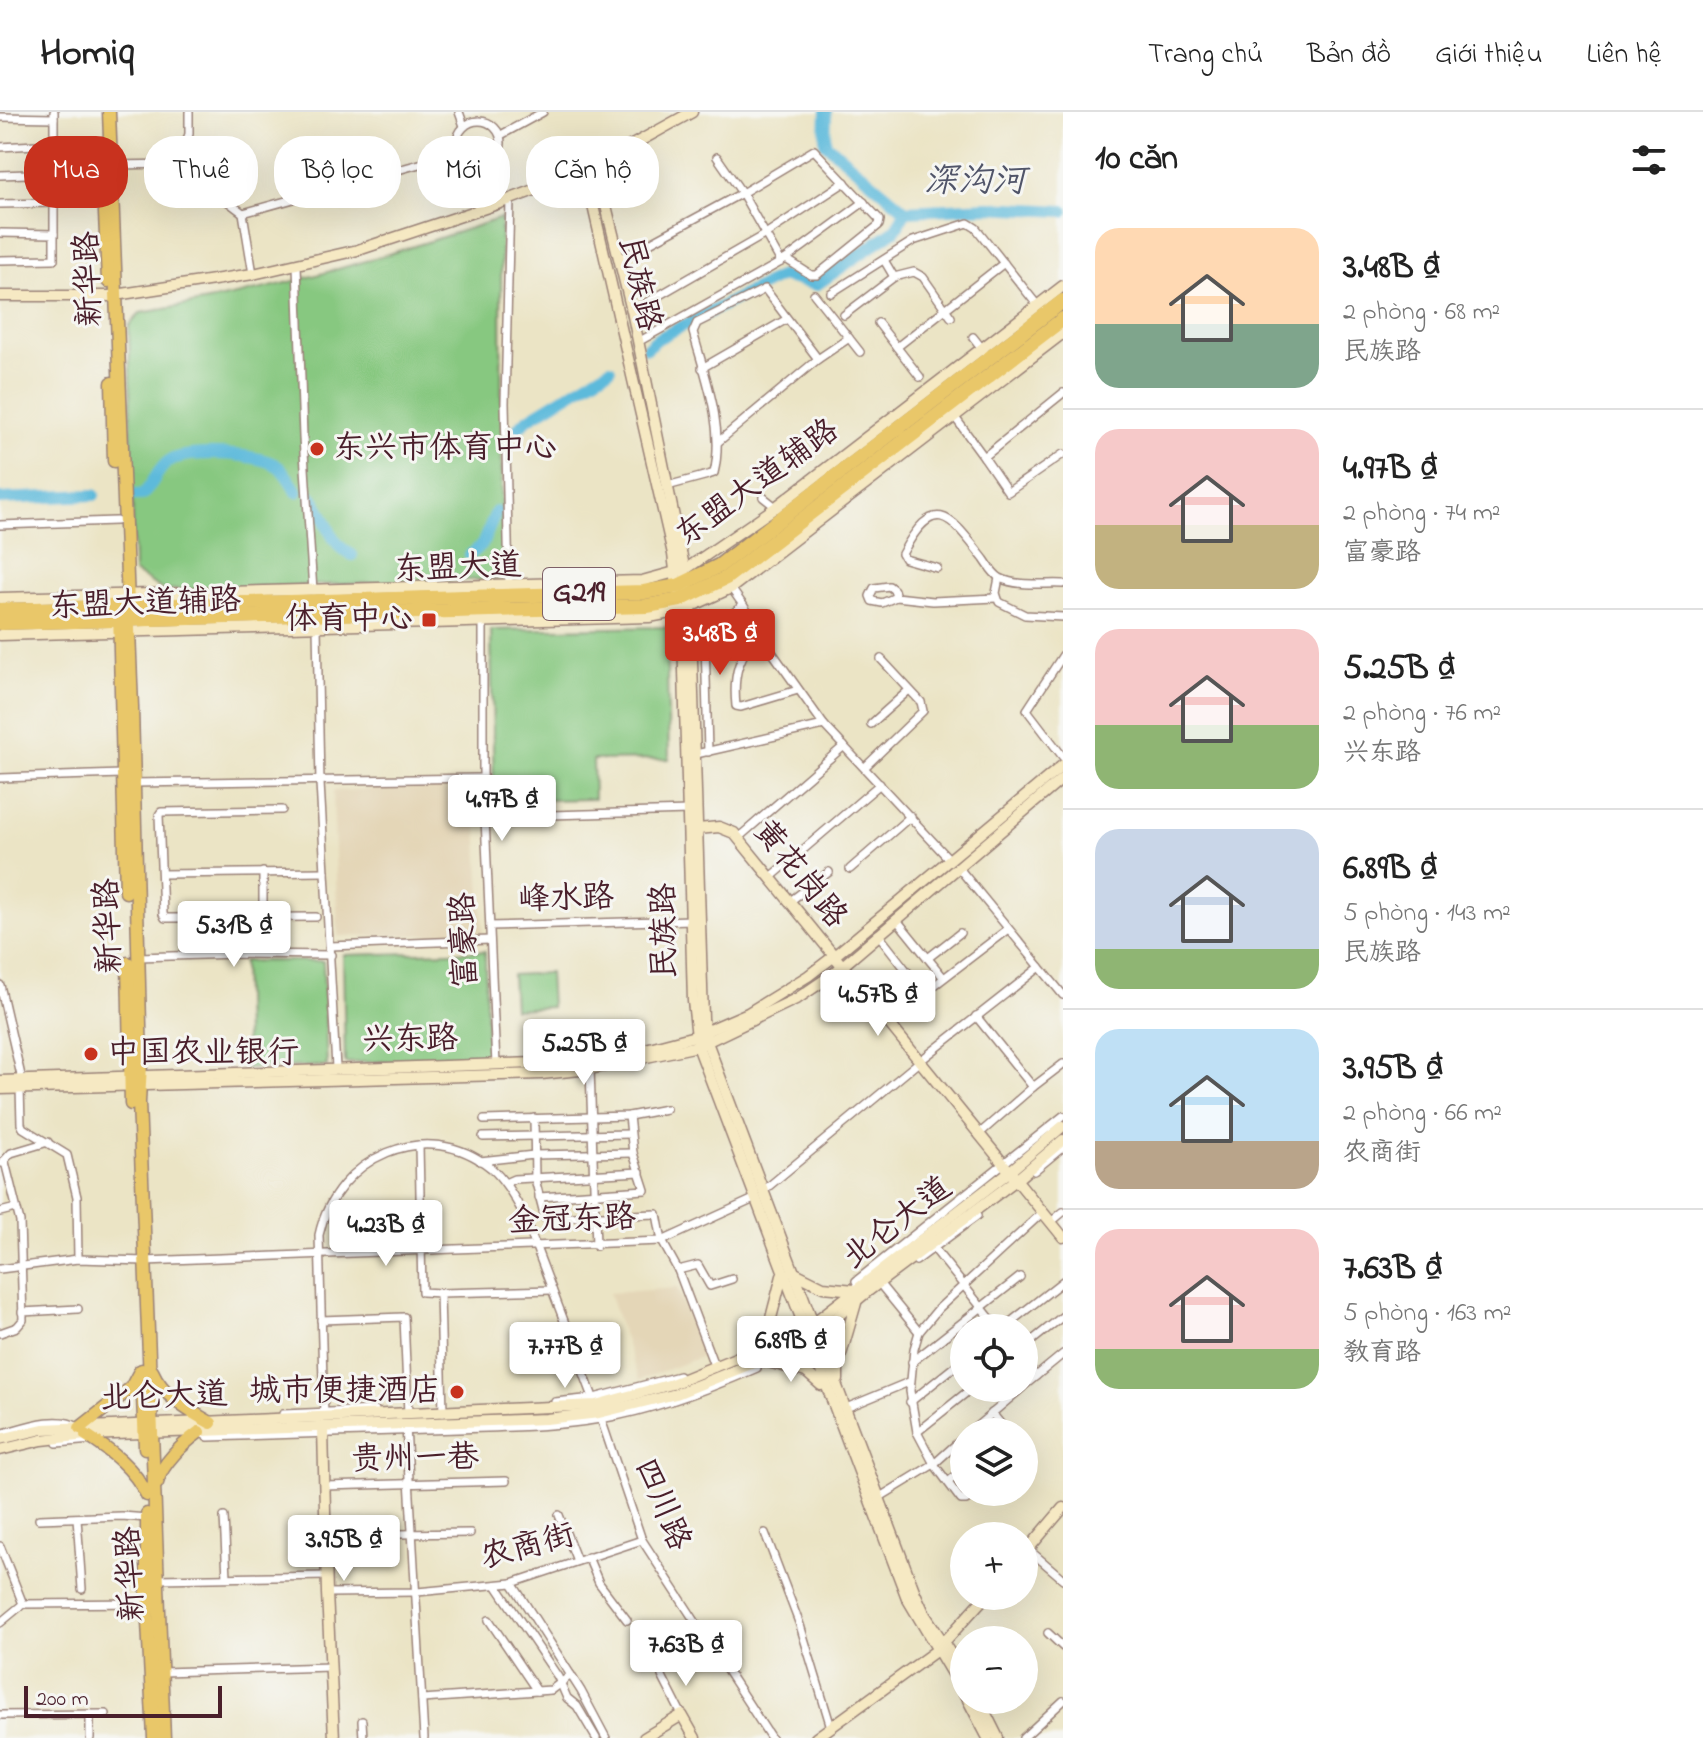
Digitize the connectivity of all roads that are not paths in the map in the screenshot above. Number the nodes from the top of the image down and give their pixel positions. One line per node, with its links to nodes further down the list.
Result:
1 (101, 112): 53 (main road, 新华路)
2 (109, 112): 13 (main road, 新华路)
3 (189, 112): 14 (street)
4 (459, 112): 10 (street)
5 (543, 112): 11 (street)
6 (692, 112): 16 (main road)
7 (54, 115): 9 (street); 12 (street)
8 (478, 116): 10 (street); 11 (street)
9 (0, 117)
10 (464, 126): 15 (street)
11 (501, 135)
12 (54, 136)
13 (110, 136)
14 (188, 136)
15 (459, 136)
16 (649, 136)
17 (24, 146): 18 (street)
18 (0, 147)
19 (717, 157): 25 (street)
20 (417, 165): 37 (street)
21 (24, 174): 22 (street)
22 (0, 175)
23 (845, 182): 25 (street); 27 (street); 40 (street)
24 (526, 193): 26 (main road)
25 (742, 193): 40 (street); 41 (street)
26 (510, 199)
27 (864, 202): 43 (street); 43 (street)
28 (0, 204): 29 (street)
29 (24, 204)
30 (54, 208): 39 (street)
31 (112, 208): 53 (main road, 新华路)
32 (236, 208): 37 (street)
33 (483, 208): 46 (main road)
34 (510, 208): 85 (street)
35 (594, 208): 89 (main road, 民族路)
36 (607, 208): 41 (main road, 民族路)
37 (243, 213): 47 (street)
38 (0, 233): 39 (street)
39 (54, 234): 42 (street)
40 (764, 235): 43 (street); 57 (street)
41 (620, 259): 57 (main road, 民族路)
42 (0, 260)
43 (783, 260): 66 (street)
44 (884, 260): 45 (street); 48 (street); 50 (street)
45 (1004, 263): 55 (street); 56 (street)
46 (297, 265): 47 (main road); 90 (street)
47 (253, 274): 53 (main road)
48 (894, 277): 56 (street); 58 (street)
49 (1063, 286): 55 (main road)
50 (831, 293)
51 (814, 294): 65 (street)
52 (0, 296): 53 (main road)
53 (113, 296): 81 (main road, 新华路); 96 (main road, 新华路)
54 (1063, 301): 69 (highway, 东盟大道 / G219)
55 (1038, 306): 69 (main road)
56 (945, 309): 59 (street); 67 (street)
57 (632, 311): 66 (main road, 民族路)
58 (844, 315)
59 (951, 317)
60 (787, 319): 70 (street); 71 (street); 71 (street)
61 (1063, 319): 89 (highway, 东盟大道 / G219)
62 (878, 323): 67 (street)
63 (1063, 333): 74 (main road, 东盟大道辅路)
64 (973, 337): 69 (street)
65 (849, 338): 68 (street); 70 (street)
66 (638, 342): 78 (main road, 民族路)
67 (897, 347): 72 (street)
68 (860, 352)
69 (986, 353): 80 (highway, 东盟大道 / G219)
70 (818, 359): 75 (street)
71 (702, 368): 75 (street)
72 (920, 377)
73 (1063, 393): 77 (street)
74 (954, 416): 77 (street); 88 (main road, 东盟大道辅路)
75 (718, 442): 78 (street)
76 (1063, 454): 77 (street)
77 (984, 457)
78 (667, 486): 89 (main road, 民族路)
79 (763, 497): 80 (street)
80 (779, 512): 89 (highway, 东盟大道 / G219)
81 (116, 521): 82 (street); 96 (main road, 新华路)
82 (0, 525)
83 (937, 568): 84 (street)
84 (999, 578): 86 (street); 93 (street)
85 (509, 584): 87 (main road); 90 (main road)
86 (1063, 584)
87 (586, 588): 89 (highway, 东盟大道 / G219); 90 (highway, 东盟大道 / G219)
88 (731, 588): 89 (main road, 东盟大道辅路); 94 (street)
89 (684, 591): 96 (highway, 东盟大道 / G219); 98 (main road, 东盟大道辅路); 110 (main road, 民族路); 122 (main road, 民族路)
90 (313, 595): 96 (highway, 东盟大道 / G219)
91 (896, 597): 93 (street)
92 (0, 598): 96 (main road, 东盟大道辅路)
93 (996, 598): 97 (street)
94 (743, 605): 102 (street); 110 (street)
95 (0, 610): 96 (highway, 东盟大道 / G219)
96 (123, 613): 99 (highway, 东盟大道 / G219); 100 (main road, 东盟大道辅路); 101 (main road, 东盟大道辅路); 114 (main road, 新华路); 119 (main road, 新华路)
97 (1063, 617)
98 (483, 621): 100 (main road, 东盟大道辅路); 116 (street, 富豪路)
99 (0, 623)
100 (317, 626): 118 (street)
101 (0, 635)
102 (764, 635): 105 (street); 105 (street)
103 (1063, 655): 111 (street)
104 (881, 659): 106 (street)
105 (798, 690): 108 (street)
106 (909, 690): 107 (street); 113 (street)
107 (871, 724)
108 (824, 725): 109 (street); 110 (street)
109 (844, 746): 113 (street); 126 (street)
110 (702, 753): 125 (main road, 民族路)
111 (1063, 757)
112 (1063, 765): 127 (main road, 兴东路)
113 (865, 767): 120 (street)
114 (122, 774): 115 (street); 163 (main road, 新华路)
115 (0, 778)
116 (483, 778): 118 (street); 124 (street, 富豪路)
117 (1063, 778): 127 (main road, 兴东路)
118 (319, 780): 119 (street); 130 (street)
119 (133, 783): 145 (main road, 新华路)
120 (880, 784): 123 (street); 133 (street)
121 (282, 810): 132 (street)
122 (689, 811): 124 (street); 138 (main road, 民族路)
123 (911, 816): 127 (street); 128 (street)
124 (485, 817): 139 (street, 富豪路)
125 (698, 829): 126 (main road, 黄花岗路); 156 (main road, 民族路)
126 (738, 838): 133 (main road, 黄花岗路)
127 (954, 863): 137 (main road, 兴东路); 140 (street); 146 (main road, 兴东路)
128 (850, 869)
129 (263, 872): 130 (street); 132 (street); 136 (street)
130 (325, 872): 144 (street)
131 (829, 872): 134 (street)
132 (162, 874): 136 (street)
133 (770, 878): 134 (main road, 黄花岗路)
134 (789, 902): 146 (main road, 黄花岗路)
135 (316, 917): 136 (street)
136 (263, 918)
137 (896, 919): 142 (main road, 兴东路); 147 (street)
138 (692, 920): 139 (street, 峰水路); 156 (main road, 民族路)
139 (490, 926): 143 (street, 富豪路)
140 (1008, 929): 149 (street); 150 (street)
141 (960, 933): 147 (street)
142 (878, 934): 148 (main road, 兴东路); 152 (street)
143 (490, 940): 144 (street); 159 (street, 富豪路)
144 (331, 950): 145 (street); 160 (street)
145 (136, 957): 163 (main road, 新华路)
146 (833, 957): 148 (main road, 黄花岗路); 156 (main road, 兴东路)
147 (928, 958): 150 (street)
148 (840, 966): 156 (main road, 兴东路); 157 (main road, 黄花岗路)
149 (1040, 967): 153 (street); 155 (street, 金冠东路)
150 (943, 977): 152 (street)
151 (0, 985): 164 (street)
152 (924, 993): 154 (street)
153 (1063, 995)
154 (914, 1001)
155 (976, 1016): 157 (street, 金冠东路); 165 (street)
156 (701, 1039): 159 (main road, 兴东路); 161 (main road, 兴东路); 194 (main road, 民族路)
157 (920, 1061): 176 (main road, 黄花岗路); 194 (street, 金冠东路)
158 (1063, 1064): 165 (street)
159 (496, 1065): 160 (main road, 兴东路)
160 (336, 1068): 163 (main road, 兴东路)
161 (590, 1069): 163 (main road, 兴东路); 168 (street)
162 (0, 1081): 164 (main road, 兴东路)
163 (135, 1081): 164 (main road, 兴东路); 210 (main road, 新华路)
164 (21, 1084): 166 (main road, 兴东路); 180 (street)
165 (1033, 1087): 176 (street)
166 (0, 1089)
167 (666, 1109): 169 (street)
168 (591, 1115): 169 (street); 171 (street); 174 (street)
169 (629, 1116): 175 (street)
170 (1063, 1116): 190 (street)
171 (534, 1118): 172 (street); 177 (street)
172 (484, 1120)
173 (1063, 1126): 190 (main road, 北仑大道)
174 (592, 1134): 175 (street); 177 (street); 184 (street)
175 (630, 1134): 183 (street)
176 (979, 1134): 190 (main road, 黄花岗路)
177 (534, 1136): 178 (street); 185 (street)
178 (483, 1137)
179 (1063, 1140): 190 (main road, 北仑大道)
180 (48, 1142): 187 (street); 209 (street)
181 (419, 1145): 186 (street); 207 (street); 208 (street)
182 (1063, 1147): 190 (street)
183 (633, 1153): 184 (street); 188 (street)
184 (593, 1154): 185 (street); 189 (street)
185 (534, 1155): 186 (street); 191 (street)
186 (480, 1161): 192 (street, 四川路)
187 (2, 1163): 196 (street)
188 (640, 1172): 189 (street); 193 (street)
189 (593, 1175): 191 (street); 193 (street)
190 (1012, 1175): 198 (main road, 黄花岗路); 206 (main road, 北仑大道); 222 (main road, 北仑大道)
191 (535, 1179): 192 (street); 195 (street)
192 (505, 1183): 204 (street, 四川路)
193 (594, 1193): 195 (street); 200 (street)
194 (758, 1195): 203 (street, 金冠东路); 214 (main road, 民族路)
195 (539, 1197): 200 (street)
196 (16, 1208): 197 (street); 211 (street)
197 (0, 1212)
198 (1043, 1212): 201 (main road, 黄花岗路); 218 (street)
199 (1063, 1212): 201 (street)
200 (595, 1216): 203 (street); 205 (street)
201 (1051, 1222): 202 (main road, 黄花岗路)
202 (1063, 1237)
203 (662, 1241): 205 (street, 金冠东路); 213 (street)
204 (535, 1246): 205 (street, 金冠东路); 207 (street, 金冠东路); 220 (street, 四川路)
205 (596, 1246)
206 (932, 1246): 218 (street); 219 (main road, 北仑大道)
207 (421, 1251): 208 (street, 金冠东路); 221 (street)
208 (319, 1255): 210 (street, 金冠东路); 229 (street)
209 (78, 1259): 210 (street, 金冠东路); 211 (street, 金冠东路)
210 (141, 1261): 239 (main road, 新华路)
211 (21, 1265): 212 (street, 金冠东路); 225 (street)
212 (0, 1269)
213 (678, 1270): 216 (street); 238 (street)
214 (788, 1273): 222 (main road); 230 (main road, 民族路); 234 (main road)
215 (1020, 1277): 223 (street)
216 (732, 1279)
217 (1063, 1281): 227 (street)
218 (963, 1284): 223 (street); 231 (street)
219 (880, 1285): 222 (main road, 北仑大道); 231 (street)
220 (552, 1290): 221 (street); 248 (street, 四川路)
221 (440, 1293): 249 (street)
222 (858, 1295): 230 (main road, 北仑大道); 243 (main road)
223 (982, 1307): 226 (street); 237 (street)
224 (78, 1309): 225 (street)
225 (22, 1312): 232 (street)
226 (988, 1314)
227 (1019, 1314)
228 (1063, 1316): 233 (street)
229 (321, 1320): 254 (street); 255 (street)
230 (810, 1332): 234 (main road, 北仑大道); 236 (main road, 北仑大道); 243 (main road, 民族路)
231 (919, 1332): 237 (street)
232 (0, 1333)
233 (1038, 1336)
234 (754, 1351): 238 (main road, 北仑大道)
235 (1063, 1354): 241 (street)
236 (760, 1362): 243 (main road); 248 (main road, 北仑大道)
237 (912, 1362): 242 (street)
238 (714, 1366): 248 (main road, 北仑大道)
239 (146, 1368): 253 (main road); 256 (main road, 新华路); 259 (main road)
240 (950, 1370): 244 (street)
241 (1038, 1374)
242 (909, 1382): 244 (street); 247 (street)
243 (833, 1392): 247 (main road, 民族路); 305 (main road, 民族路)
244 (910, 1402): 258 (street)
245 (954, 1402): 258 (street)
246 (1005, 1402): 250 (street)
247 (846, 1408): 270 (main road, 民族路)
248 (598, 1409): 249 (main road, 北仑大道); 254 (main road, 北仑大道); 282 (street, 四川路)
249 (443, 1410): 254 (main road, 北仑大道)
250 (992, 1413): 251 (street); 252 (street)
251 (986, 1418)
252 (996, 1418)
253 (206, 1420): 255 (main road, 北仑大道); 256 (main road, 北仑大道)
254 (407, 1420): 255 (main road, 北仑大道); 255 (street); 266 (street)
255 (324, 1422): 257 (main road, 北仑大道); 268 (main road)
256 (148, 1429): 257 (main road, 北仑大道); 259 (main road, 北仑大道); 259 (main road, 北仑大道); 269 (main road, 新华路)
257 (199, 1432): 269 (main road)
258 (917, 1432): 263 (street)
259 (87, 1434): 260 (main road, 北仑大道); 262 (main road, 北仑大道); 269 (main road)
260 (0, 1436)
261 (950, 1450): 263 (street)
262 (0, 1452)
263 (934, 1464): 265 (street); 270 (street)
264 (506, 1481): 266 (street, 贵州一巷)
265 (948, 1482): 267 (street)
266 (411, 1484): 268 (street, 贵州一巷); 279 (street)
267 (950, 1485)
268 (324, 1486): 280 (main road)
269 (150, 1495): 275 (main road, 新华路); 291 (main road, 新华路)
270 (880, 1497): 305 (main road, 民族路)
271 (1063, 1508): 281 (main road)
272 (559, 1515): 285 (street)
273 (224, 1517): 290 (street)
274 (77, 1518): 275 (street); 276 (street); 295 (street)
275 (147, 1518): 298 (main road, 新华路)
276 (39, 1519)
277 (470, 1533): 279 (street)
278 (765, 1533): 324 (street)
279 (414, 1534): 280 (street); 296 (street)
280 (326, 1535): 289 (main road)
281 (1038, 1538)
282 (642, 1540): 284 (street, 农商街); 335 (street, 四川路)
283 (0, 1546): 287 (street)
284 (588, 1557): 285 (street, 农商街); 302 (street)
285 (577, 1561): 293 (street, 农商街)
286 (1038, 1561): 292 (street)
287 (9, 1568): 288 (street); 299 (street)
288 (0, 1574)
289 (327, 1576): 290 (street); 297 (main road)
290 (227, 1577): 291 (street)
291 (158, 1579): 310 (main road, 新华路)
292 (1063, 1579)
293 (512, 1583): 294 (street, 农商街); 311 (street)
294 (496, 1585): 296 (street, 农商街); 313 (street)
295 (82, 1589)
296 (417, 1592): 297 (street, 农商街); 315 (street)
297 (327, 1593): 309 (main road)
298 (147, 1603): 299 (street); 326 (main road, 新华路)
299 (23, 1604): 303 (street)
300 (973, 1610): 305 (main road)
301 (489, 1620): 314 (street)
302 (627, 1620)
303 (0, 1623)
304 (1048, 1633): 306 (street)
305 (940, 1646): 307 (main road, 民族路); 308 (main road, 民族路); 324 (main road)
306 (1063, 1647)
307 (950, 1658)
308 (950, 1666)
309 (331, 1667): 310 (street); 328 (main road)
310 (162, 1672): 327 (main road, 新华路)
311 (571, 1675): 313 (street); 332 (street)
312 (662, 1676): 322 (street)
313 (560, 1681): 314 (street); 331 (street)
314 (537, 1691): 315 (street)
315 (422, 1699): 330 (street)
316 (1063, 1701): 338 (street)
317 (90, 1714): 318 (street); 321 (street); 325 (street)
318 (106, 1714)
319 (975, 1714): 336 (main road)
320 (986, 1714): 337 (main road)
321 (0, 1715)
322 (682, 1715): 333 (main road); 334 (main road)
323 (362, 1721): 329 (street)
324 (824, 1734)
325 (90, 1738)
326 (154, 1738)
327 (164, 1738)
328 (334, 1738)
329 (363, 1738)
330 (424, 1738)
331 (596, 1738)
332 (606, 1738)
333 (644, 1738)
334 (695, 1738)
335 (771, 1738)
336 (988, 1738)
337 (998, 1738)
338 (1023, 1738)

